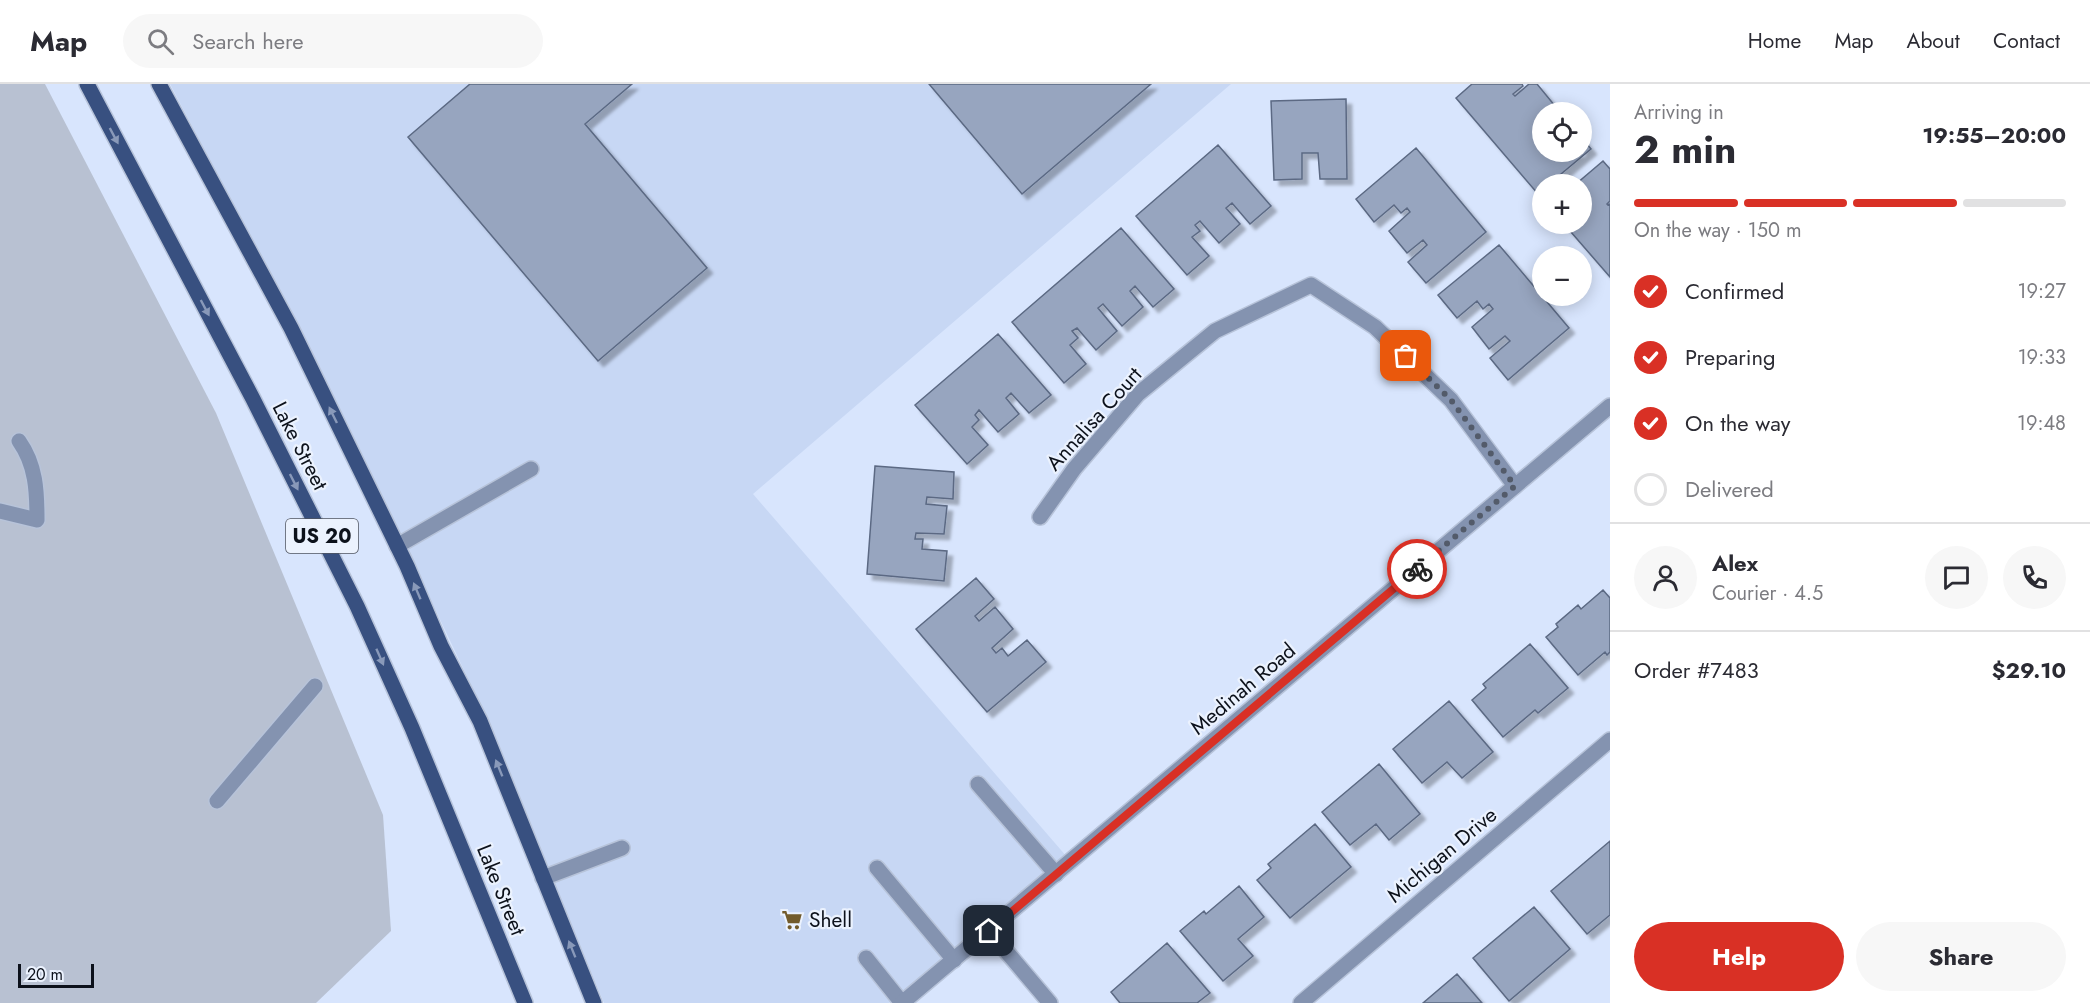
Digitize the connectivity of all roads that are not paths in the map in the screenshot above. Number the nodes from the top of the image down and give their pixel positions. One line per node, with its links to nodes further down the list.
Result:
1 (87, 84): 21 (main road, Lake Street / US 20, one-way to 21)
2 (159, 84): 9 (main road, Lake Street / US 20, one-way to 2)
3 (1610, 406): 6 (street, Medinah Road)
4 (19, 441): 7 (street)
5 (531, 470): 9 (street)
6 (1515, 486): 8 (street, Annalisa Court); 16 (street, Medinah Road)
7 (0, 511)
8 (1040, 518)
9 (397, 546): 17 (main road, Lake Street / US 20, one-way to 9)
10 (315, 686): 13 (street)
11 (1610, 740): 25 (street, Michigan Drive)
12 (978, 784): 16 (street)
13 (217, 801)
14 (622, 848): 17 (street)
15 (877, 868): 20 (street)
16 (1056, 874): 18 (street, Medinah Road)
17 (543, 878): 22 (main road, Lake Street / US 20, one-way to 17)
18 (989, 931): 20 (street, Medinah Road); 24 (street)
19 (866, 958): 23 (street)
20 (954, 960): 23 (street, Medinah Road)
21 (525, 1003)
22 (594, 1003)
23 (902, 1003)
24 (1050, 1003)
25 (1301, 1003)

